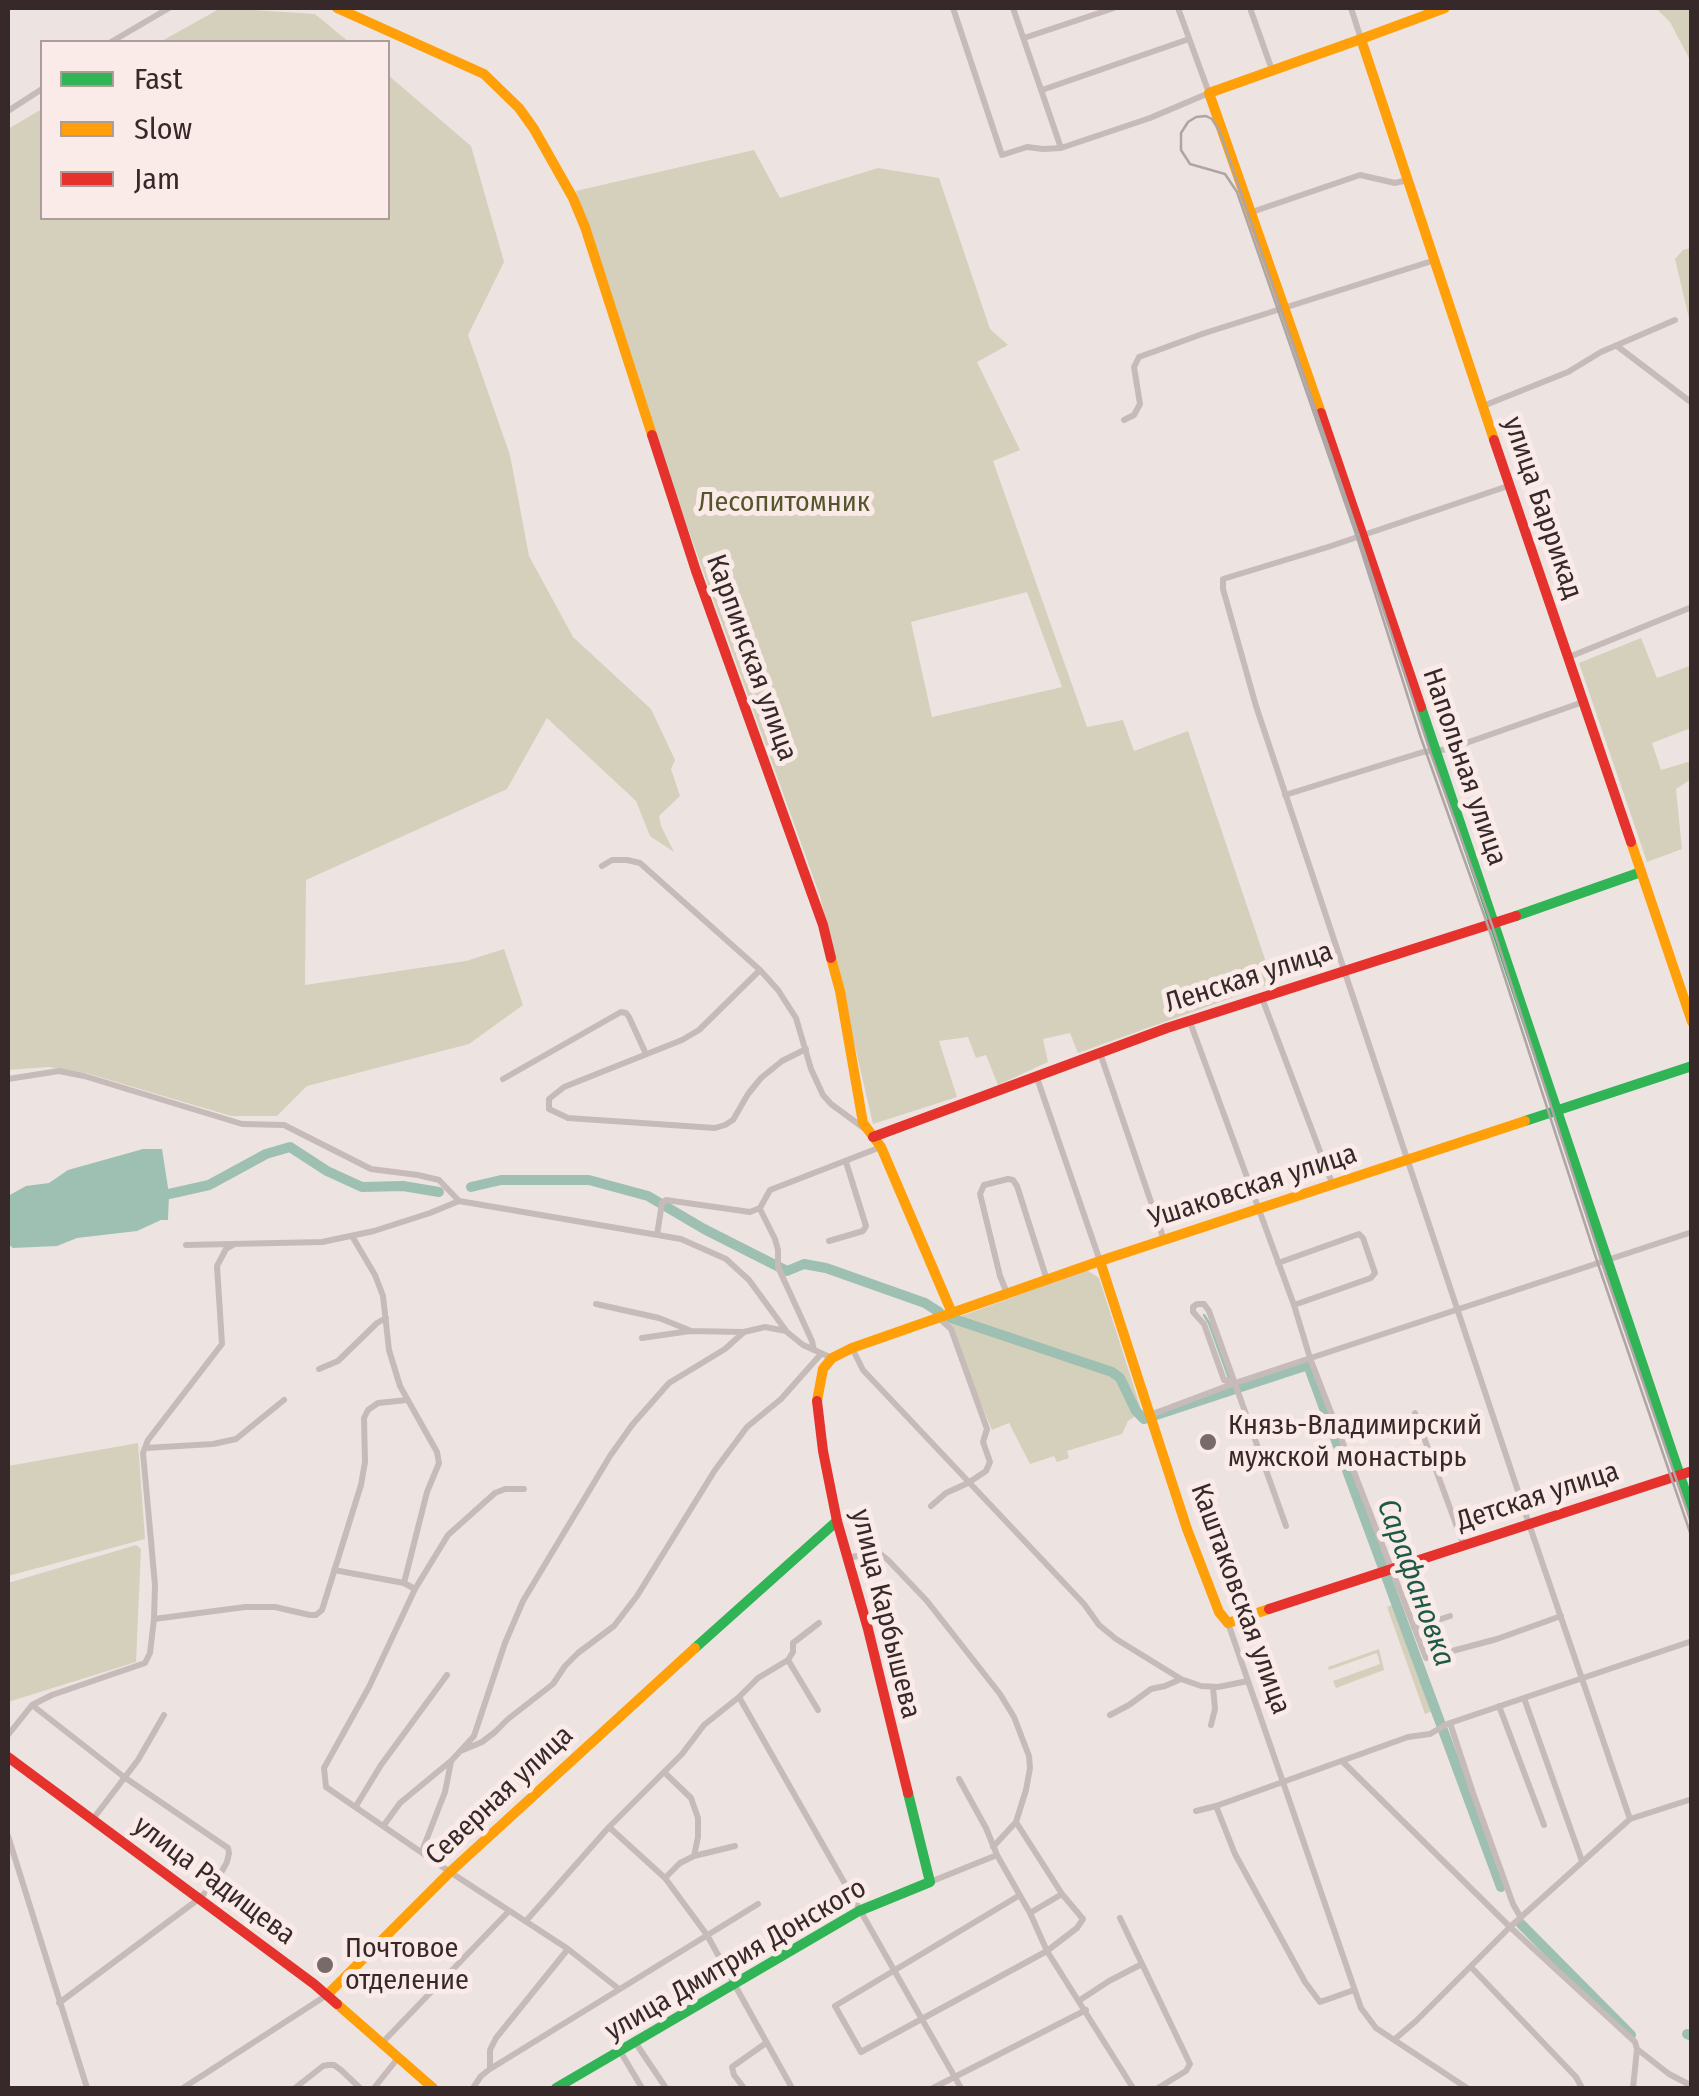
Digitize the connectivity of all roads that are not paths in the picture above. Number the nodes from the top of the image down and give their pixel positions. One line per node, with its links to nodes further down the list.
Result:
1 (170, 8): 12 (street)
2 (337, 8): 52 (street, Карпинская улица)
3 (954, 8): 19 (street)
4 (1014, 8): 10 (street)
5 (1114, 8): 10 (street)
6 (1178, 8): 11 (street, Напольная улица)
7 (1250, 8): 14 (street)
8 (1350, 8): 13 (street, улица Баррикад)
9 (1445, 8): 13 (street)
10 (1024, 38): 16 (street)
11 (1189, 39): 16 (street); 17 (street, Напольная улица)
12 (114, 40)
13 (1361, 40): 14 (street); 20 (street, улица Баррикад)
14 (1272, 72): 17 (street)
15 (40, 90): 18 (street)
16 (1042, 90): 19 (street)
17 (1209, 93): 19 (street); 21 (street, Напольная улица)
18 (8, 112)
19 (1060, 148)
20 (1408, 180): 21 (street); 22 (street, улица Баррикад)
21 (1252, 212): 23 (street, Напольная улица)
22 (1433, 261): 23 (street); 27 (street, улица Баррикад)
23 (1285, 308): 28 (street); 30 (street, Напольная улица)
24 (1675, 320): 25 (street)
25 (1616, 345): 26 (street); 27 (street)
26 (1692, 403)
27 (1483, 406): 29 (street, улица Баррикад)
28 (1124, 420)
29 (1511, 486): 30 (street); 32 (street, улица Баррикад)
30 (1363, 535): 34 (street, Напольная улица); 35 (street)
31 (1692, 607): 32 (street)
32 (1569, 657): 33 (street, улица Баррикад)
33 (1584, 702): 34 (street); 37 (street, улица Баррикад)
34 (1435, 751): 35 (street); 38 (street, Напольная улица)
35 (1285, 795): 40 (street)
36 (602, 866): 39 (street)
37 (1642, 872): 38 (street, Ленская улица); 43 (street, улица Баррикад)
38 (1494, 924): 40 (street, Ленская улица); 51 (street, Напольная улица)
39 (760, 970): 44 (street); 46 (street)
40 (1346, 970): 41 (street, Ленская улица); 54 (street)
41 (1262, 998): 42 (street, Ленская улица); 56 (street)
42 (1190, 1022): 45 (street, Ленская улица); 59 (street)
43 (1692, 1022)
44 (806, 1049): 46 (street); 52 (street)
45 (1100, 1053): 49 (street, Ленская улица); 63 (street)
46 (646, 1054): 50 (street)
47 (1692, 1066): 51 (street, Ушаковская улица)
48 (8, 1078): 57 (street)
49 (1037, 1078): 52 (street, Ленская улица); 68 (street, Каштаковская улица)
50 (504, 1080)
51 (1558, 1110): 54 (street, Ушаковская улица); 69 (street, Напольная улица)
52 (870, 1133): 53 (street, Карпинская улица)
53 (880, 1148): 55 (street); 77 (street, Карпинская улица)
54 (1408, 1159): 56 (street, Ушаковская улица); 76 (street)
55 (846, 1162): 58 (street); 64 (street)
56 (1332, 1183): 59 (street, Ушаковская улица)
57 (459, 1201): 61 (street); 62 (street)
58 (760, 1208): 61 (street); 85 (street)
59 (1258, 1209): 63 (street, Ушаковская улица); 70 (street)
60 (1692, 1232): 69 (street)
61 (657, 1235): 82 (street)
62 (352, 1236): 66 (street); 78 (street)
63 (1164, 1240): 68 (street, Ушаковская улица)
64 (829, 1241)
65 (212, 1244): 66 (street); 67 (street); 71 (street)
66 (236, 1244): 71 (street)
67 (186, 1245)
68 (1100, 1261): 72 (street, Ушаковская улица); 92 (street, Каштаковская улица)
69 (1608, 1261): 76 (street); 94 (street, Напольная улица)
70 (1278, 1263): 75 (street); 75 (street)
71 (216, 1266): 93 (street)
72 (1047, 1280): 73 (street, Ушаковская улица); 73 (street)
73 (1007, 1294): 77 (street, Ушаковская улица)
74 (596, 1304): 80 (street)
75 (1294, 1306): 86 (street)
76 (1458, 1309): 86 (street); 100 (street)
77 (952, 1314): 79 (street, Ушаковская улица)
78 (386, 1318): 87 (street); 90 (street)
79 (939, 1318): 84 (street, Ушаковская улица); 95 (street)
80 (690, 1331): 81 (street); 83 (street)
81 (744, 1332): 82 (street); 131 (street)
82 (787, 1332): 85 (street)
83 (642, 1338)
84 (852, 1348): 85 (street, Ушаковская улица); 95 (street)
85 (822, 1354): 99 (street, улица Карбышева); 131 (street)
86 (1310, 1358): 88 (street); 105 (street)
87 (319, 1369)
88 (1234, 1383): 88 (street); 92 (street); 101 (street)
89 (284, 1400): 93 (street)
90 (407, 1400): 104 (street); 106 (street)
91 (1416, 1412): 102 (street)
92 (1151, 1420): 112 (street, Каштаковская улица)
93 (145, 1448): 110 (street)
94 (1686, 1473): 98 (street, Напольная улица); 100 (street, Детская улица)
95 (968, 1483): 97 (street); 118 (street)
96 (524, 1489): 107 (street)
97 (931, 1506)
98 (1692, 1511)
99 (837, 1521): 103 (street, улица Карбышева); 155 (street, Северная улица)
100 (1529, 1524): 102 (street, Детская улица); 109 (street)
101 (1286, 1526)
102 (1464, 1546): 105 (street, Детская улица)
103 (847, 1558): 145 (street, улица Карбышева); 157 (street, улица Карбышева)
104 (334, 1570): 106 (street); 110 (street)
105 (1387, 1572): 112 (street, Детская улица); 113 (street)
106 (404, 1583): 107 (street)
107 (415, 1588): 140 (street)
108 (1450, 1616): 113 (street)
109 (1561, 1616): 113 (street); 117 (street)
110 (154, 1620): 123 (street)
111 (819, 1623): 115 (street)
112 (1228, 1624): 119 (street, Каштаковская улица)
113 (1414, 1628)
114 (1692, 1641): 117 (street)
115 (788, 1660): 121 (street); 125 (street)
116 (446, 1675): 140 (street)
117 (1583, 1678): 122 (street); 144 (street)
118 (1181, 1679): 120 (street); 126 (street)
119 (1248, 1681): 120 (street); 138 (street, Каштаковская улица)
120 (1213, 1687): 128 (street)
121 (739, 1697): 135 (street); 163 (street)
122 (1524, 1698): 124 (street); 154 (street)
123 (32, 1706): 130 (street); 136 (street)
124 (1500, 1706): 129 (street); 146 (street)
125 (818, 1710)
126 (1110, 1714)
127 (164, 1715): 136 (street)
128 (1212, 1725)
129 (1445, 1725): 134 (street); 166 (street)
130 (8, 1735)
131 (461, 1750): 133 (street)
132 (8, 1758): 143 (street, улица Радищева)
133 (452, 1760): 147 (street); 151 (street)
134 (1342, 1760): 138 (street); 168 (street)
135 (664, 1772): 148 (street); 153 (street)
136 (124, 1776): 143 (street); 160 (street)
137 (959, 1780): 152 (street)
138 (1284, 1781): 141 (street); 177 (street, Каштаковская улица)
139 (1692, 1799): 144 (street)
140 (356, 1806): 147 (street)
141 (1216, 1806): 142 (street); 177 (street)
142 (1196, 1811)
143 (92, 1819): 160 (street, улица Радищева)
144 (1630, 1820): 154 (street)
145 (1016, 1822): 152 (street); 158 (street)
146 (1544, 1824)
147 (384, 1825): 151 (street)
148 (609, 1827): 156 (street); 167 (street)
149 (8, 1836): 180 (street)
150 (734, 1846): 153 (street)
151 (422, 1851): 155 (street)
152 (995, 1851): 157 (street, улица Дмитрия Донского); 159 (street)
153 (694, 1856): 156 (street)
154 (1582, 1862): 166 (street)
155 (450, 1872): 162 (street); 178 (street, Северная улица)
156 (665, 1878): 169 (street)
157 (930, 1882): 163 (street, улица Дмитрия Донского)
158 (1062, 1894): 164 (street); 171 (street)
159 (1020, 1895): 164 (street); 174 (street)
160 (200, 1898): 178 (street, улица Радищева); 180 (street)
161 (758, 1904): 169 (street)
162 (508, 1911): 167 (street); 185 (street)
163 (859, 1911): 174 (street); 175 (street, улица Дмитрия Донского)
164 (1030, 1913): 171 (street)
165 (1120, 1918): 172 (street)
166 (1522, 1918): 168 (street)
167 (526, 1920): 170 (street)
168 (1510, 1927): 173 (street); 187 (street)
169 (707, 1935): 175 (street); 176 (street)
170 (568, 1949): 176 (street); 190 (street)
171 (1047, 1950): 179 (street); 182 (street)
172 (1142, 1964): 179 (street); 208 (street)
173 (1471, 1966): 183 (street); 210 (street)
174 (894, 1970): 182 (street); 182 (street)
175 (734, 1984): 184 (street, улица Дмитрия Донского); 186 (street)
176 (619, 1989): 190 (street)
177 (1354, 1990): 183 (street, Каштаковская улица)
178 (327, 1995): 185 (street, улица Радищева); 194 (street, Северная улица)
179 (1080, 2000): 181 (street)
180 (60, 2002): 193 (street)
181 (1086, 2010): 191 (street); 207 (street)
182 (922, 2020): 191 (street)
183 (1395, 2039): 209 (street, Каштаковская улица)
184 (636, 2042): 188 (street, улица Дмитрия Донского); 202 (street)
185 (382, 2043): 189 (street, улица Радищева)
186 (766, 2043): 203 (street); 204 (street)
187 (1636, 2048): 192 (street); 211 (street)
188 (620, 2051): 200 (street, улица Дмитрия Донского); 201 (street)
189 (398, 2058): 197 (street); 198 (street, улица Радищева)
190 (490, 2069): 199 (street)
191 (955, 2076): 205 (street); 206 (street)
192 (1692, 2086)
193 (87, 2088)
194 (183, 2088)
195 (295, 2088): 196 (street)
196 (360, 2088)
197 (374, 2088)
198 (433, 2088)
199 (473, 2088)
200 (556, 2088)
201 (642, 2088)
202 (666, 2088)
203 (744, 2088)
204 (792, 2088)
205 (933, 2088)
206 (961, 2088)
207 (1134, 2088)
208 (1158, 2088)
209 (1468, 2088)
210 (1582, 2088)
211 (1633, 2088)

